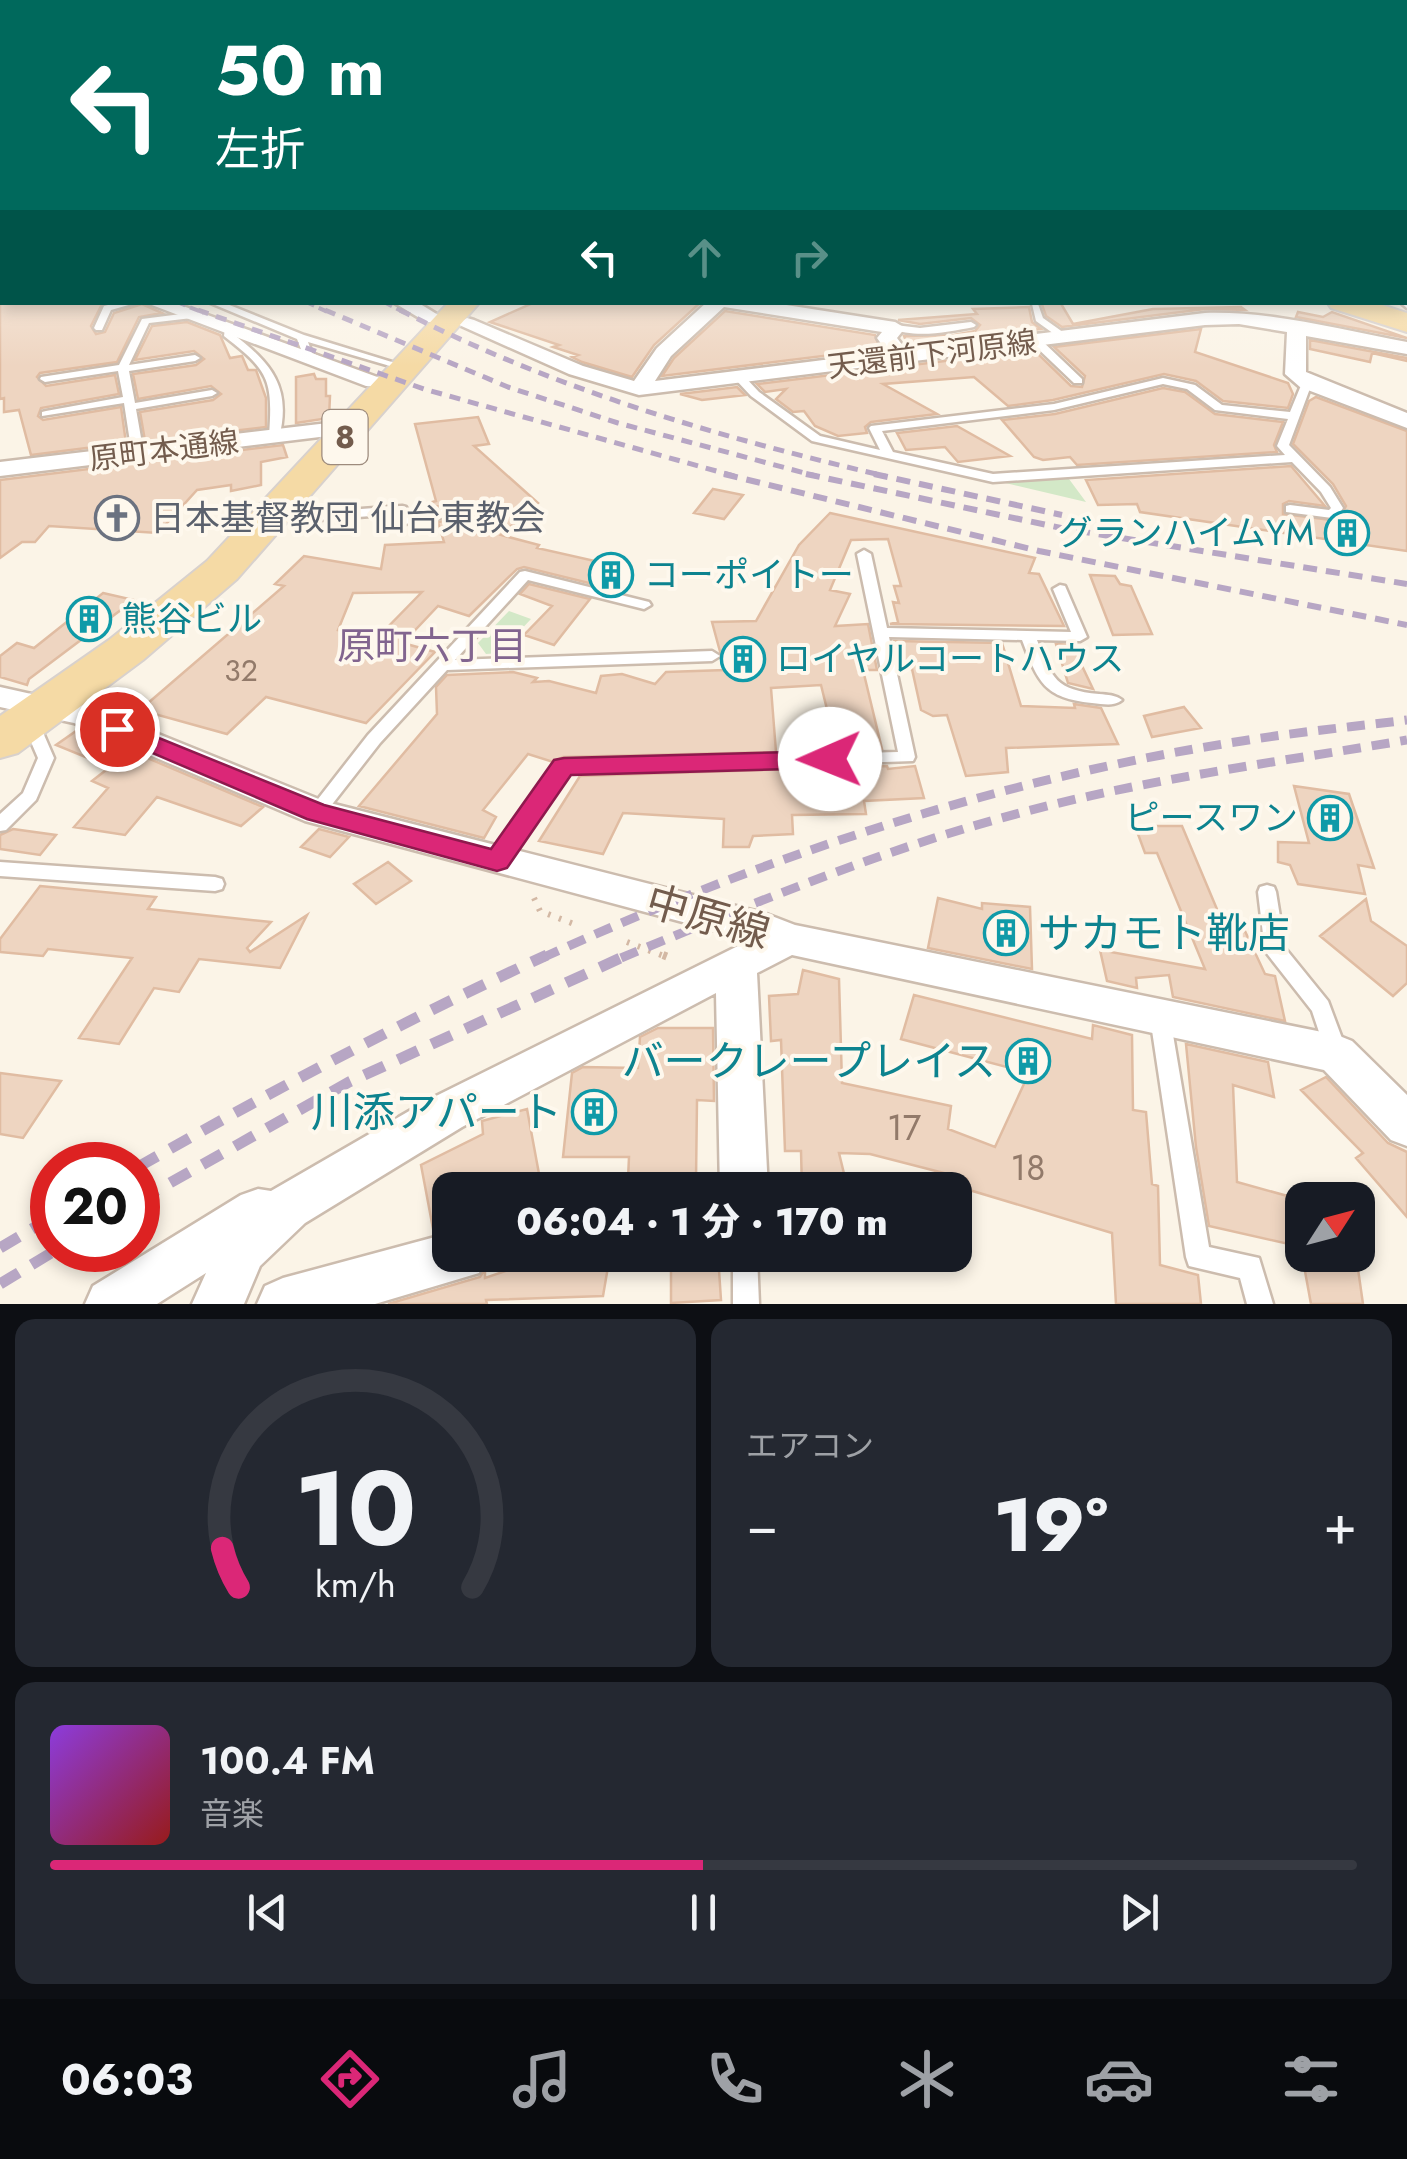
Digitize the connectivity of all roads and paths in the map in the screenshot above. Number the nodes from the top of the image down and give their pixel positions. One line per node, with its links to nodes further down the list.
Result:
1 (121, 305): 15 (lane)
2 (161, 305): 11 (street)
3 (220, 305): 19 (lane)
4 (424, 305): 10 (street, 天還前下河原線)
5 (716, 305): 31 (street)
6 (747, 305): 16 (street)
7 (1259, 305): 12 (street)
8 (1350, 305): 13 (main road)
9 (1034, 306): 20 (lane)
10 (460, 310): 26 (main road); 31 (street, 天還前下河原線); 45 (main road); 47 (main road, 8)
11 (189, 316): 18 (street); 25 (lane)
12 (1239, 318): 17 (street, 天還前下河原線); 20 (street, 天還前下河原線)
13 (1407, 323)
14 (971, 325): 16 (lane)
15 (99, 328)
16 (895, 328): 24 (street)
17 (1297, 328): 22 (street, 天還前下河原線); 30 (street)
18 (228, 330): 26 (street); 38 (lane)
19 (302, 337): 26 (lane); 26 (lane)
20 (1064, 337): 21 (street, 天還前下河原線)
21 (1036, 341): 24 (street, 天還前下河原線); 29 (lane)
22 (1407, 348)
23 (195, 358): 25 (lane)
24 (902, 358): 27 (street, 天還前下河原線)
25 (123, 368): 28 (lane); 33 (lane)
26 (379, 375): 37 (main road)
27 (740, 378): 31 (street, 天還前下河原線); 40 (lane)
28 (46, 379)
29 (1078, 381)
30 (1307, 383): 35 (lane); 36 (street)
31 (638, 389)
32 (212, 393): 33 (lane)
33 (130, 403): 34 (lane); 39 (lane)
34 (46, 414)
35 (1292, 416): 40 (lane); 41 (lane)
36 (1407, 421)
37 (328, 430): 38 (street, 原町本通線); 47 (main road)
38 (275, 436): 39 (street, 原町本通線)
39 (138, 455): 42 (street, 原町本通線)
40 (890, 456): 41 (lane)
41 (1293, 458): 43 (lane)
42 (0, 469)
43 (1290, 509)
44 (462, 510): 45 (lane)
45 (293, 518): 47 (main road)
46 (864, 554): 50 (lane)
47 (222, 570): 55 (main road, 8)
48 (1060, 589): 51 (lane)
49 (644, 605): 53 (lane)
50 (882, 632): 51 (lane); 58 (lane)
51 (1028, 635): 54 (lane)
52 (712, 656): 53 (lane)
53 (443, 665): 56 (lane)
54 (1114, 700)
55 (20, 717): 56 (street, 中原線); 57 (lane)
56 (316, 812): 58 (street, 中原線)
57 (0, 825)
58 (497, 861): 62 (street, 中原線)
59 (0, 869): 60 (lane)
60 (215, 884)
61 (1267, 892): 65 (lane)
62 (789, 939): 63 (street); 64 (street, 中原線)
63 (736, 965): 67 (street); 68 (street)
64 (1160, 1017): 65 (street, 中原線); 75 (lane)
65 (1337, 1054): 66 (street)
66 (1407, 1125)
67 (743, 1172)
68 (278, 1215): 71 (street); 72 (street)
69 (432, 1263): 73 (street)
70 (745, 1272): 74 (lane)
71 (111, 1304)
72 (218, 1304)
73 (283, 1304)
74 (746, 1304)
75 (1260, 1304)

